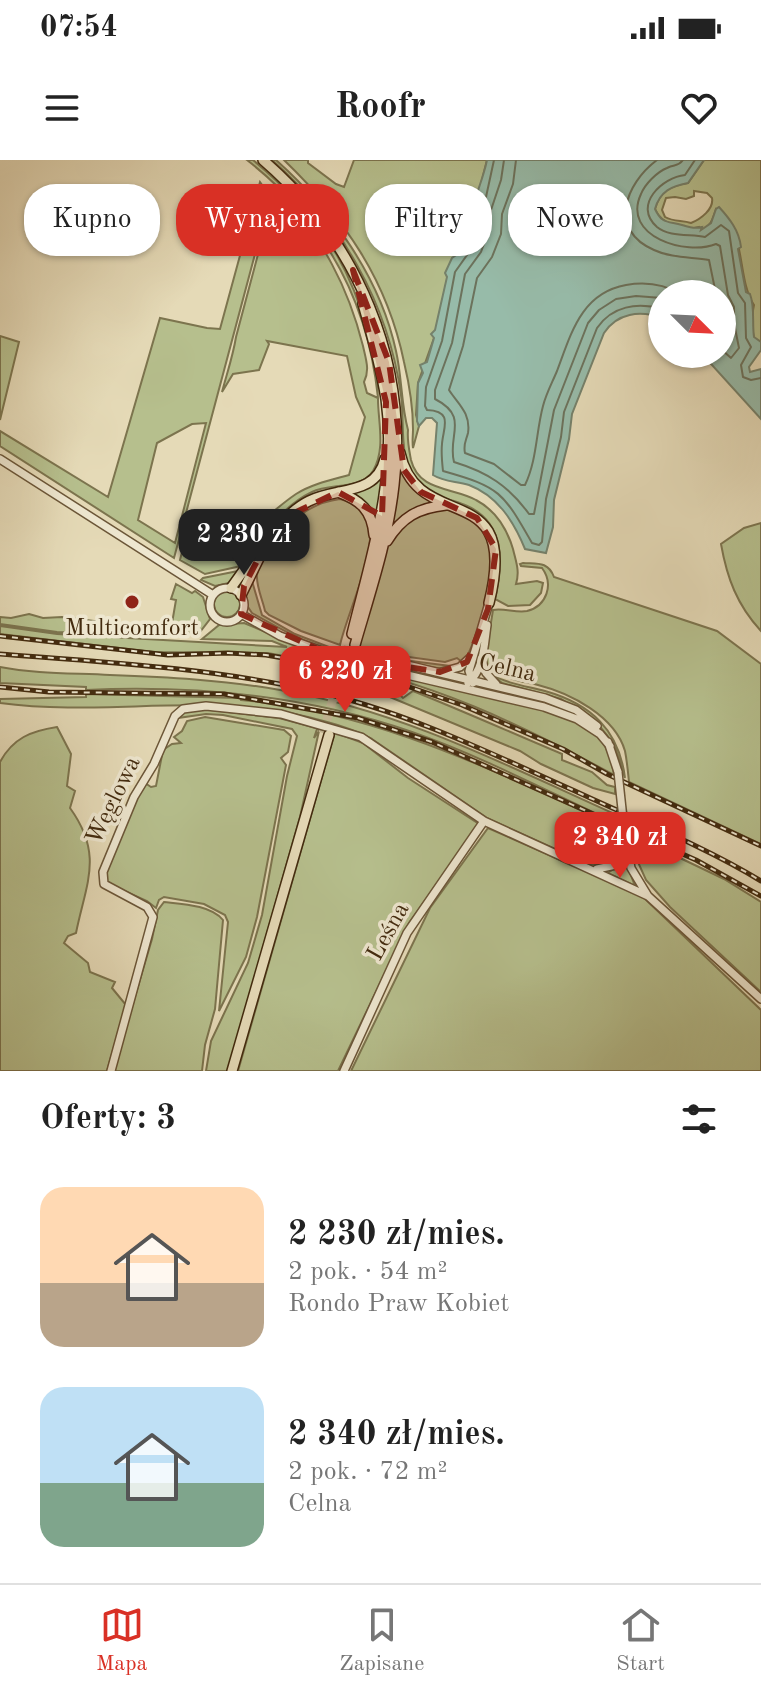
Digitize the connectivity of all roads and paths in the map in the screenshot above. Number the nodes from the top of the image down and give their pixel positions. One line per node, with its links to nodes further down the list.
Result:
1 (263, 160): 2 (main road)
2 (393, 441): 4 (main road); 5 (main road); 7 (main road)
3 (0, 459): 9 (street)
4 (338, 492): 6 (main road); 7 (main road)
5 (448, 505): 7 (main road); 11 (main road)
6 (266, 544): 8 (main road); 10 (main road)
7 (379, 546): 13 (main road)
8 (231, 588): 9 (street); 10 (street)
9 (213, 595): 12 (street)
10 (241, 595): 12 (street)
11 (489, 606): 15 (street); 16 (street)
12 (241, 614): 14 (street, Celna)
13 (352, 645)
14 (331, 655): 17 (street, Celna); 19 (street, Celna)
15 (472, 656): 17 (street); 18 (street)
16 (482, 661): 18 (street); 20 (street)
17 (440, 672): 18 (street, Celna)
18 (471, 681): 19 (street); 20 (street, Celna); 21 (street)
19 (454, 685): 21 (street, Celna)
20 (502, 687): 23 (street, Celna)
21 (487, 693): 23 (street, Celna)
22 (326, 734): 30 (main road)
23 (610, 746): 25 (street, Celna, bridge)
24 (484, 821): 26 (street); 29 (street, Węglowa); 31 (street, Leśna)
25 (626, 849): 26 (street); 27 (street)
26 (584, 866): 27 (street)
27 (648, 896): 28 (street)
28 (761, 999)
29 (111, 1071)
30 (232, 1071)
31 (344, 1071)

